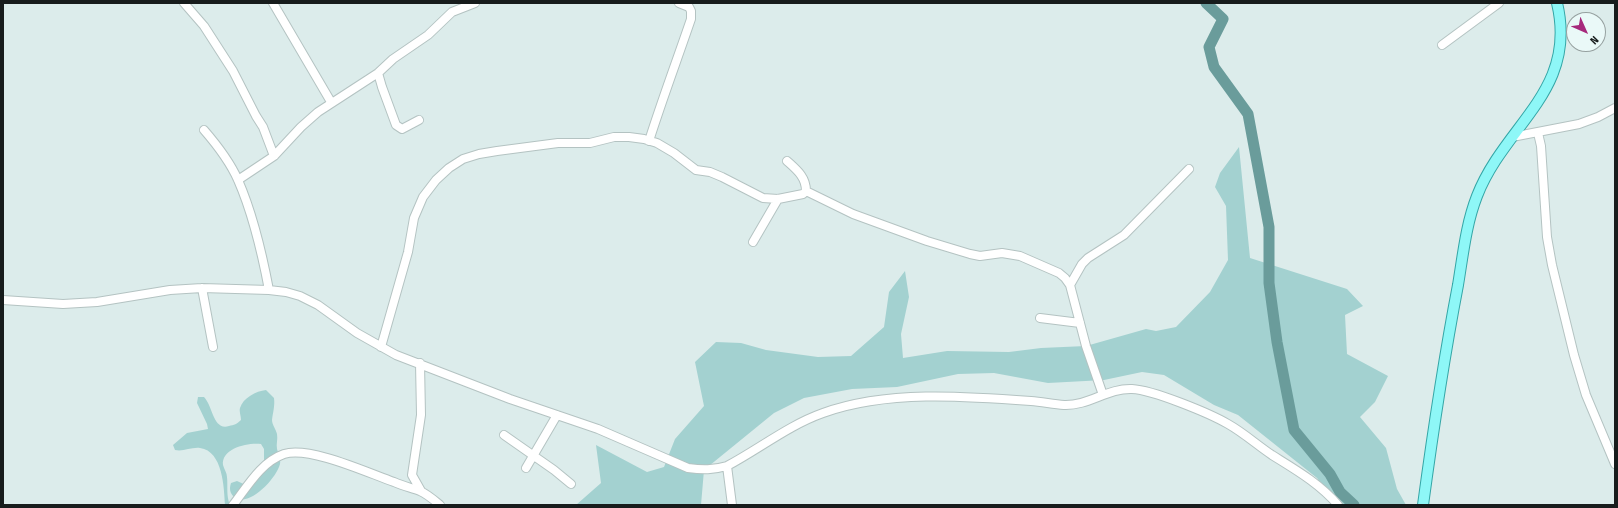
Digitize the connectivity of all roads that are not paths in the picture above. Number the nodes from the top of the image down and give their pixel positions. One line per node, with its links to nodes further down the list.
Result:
1 (184, 3): 16 (street)
2 (272, 3): 9 (street)
3 (475, 3): 8 (street)
4 (680, 3): 15 (street)
5 (1499, 3): 7 (street)
6 (1557, 3): 14 (main road)
7 (1442, 45)
8 (378, 73): 9 (street); 11 (street)
9 (331, 102): 16 (street)
10 (1615, 108): 13 (street)
11 (419, 120)
12 (204, 130): 19 (street)
13 (1538, 133): 14 (street); 36 (street)
14 (1512, 138): 45 (main road)
15 (649, 141): 21 (street); 30 (street)
16 (274, 156): 19 (street)
17 (787, 161): 20 (street)
18 (1189, 169): 23 (street)
19 (238, 180): 25 (street)
20 (806, 191): 21 (street); 23 (street)
21 (778, 198): 22 (street)
22 (753, 242)
23 (1070, 285): 28 (street)
24 (202, 288): 25 (street); 26 (street); 29 (street)
25 (269, 290): 30 (street)
26 (3, 300)
27 (1040, 318): 28 (street)
28 (1080, 323): 32 (street)
29 (213, 347)
30 (381, 347): 31 (street)
31 (420, 363): 33 (street); 40 (street)
32 (1102, 395): 37 (street); 44 (street)
33 (557, 415): 35 (street); 37 (street)
34 (504, 435): 35 (street)
35 (534, 455): 38 (street); 39 (street)
36 (1615, 464)
37 (727, 466): 43 (street)
38 (526, 468)
39 (571, 484)
40 (421, 491): 41 (street); 42 (street)
41 (233, 505)
42 (440, 505)
43 (732, 505)
44 (1338, 505)
45 (1423, 505)

